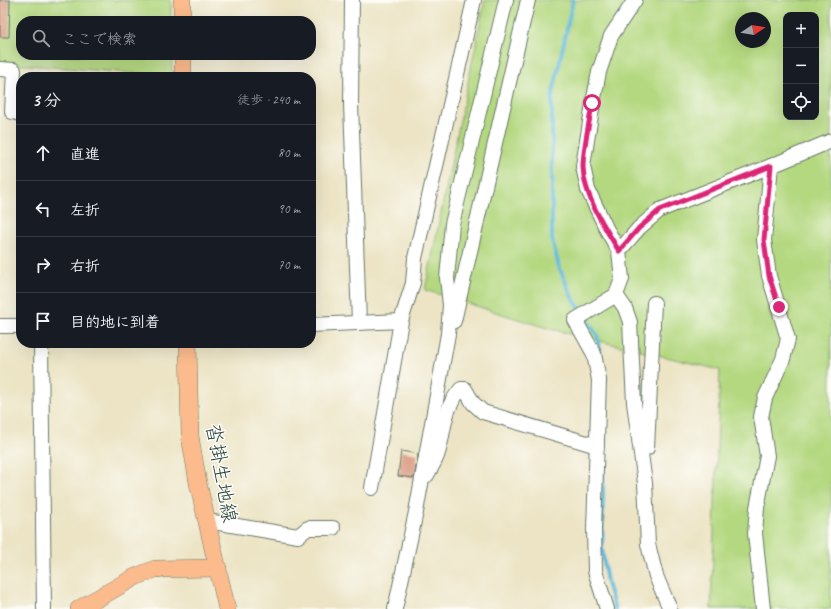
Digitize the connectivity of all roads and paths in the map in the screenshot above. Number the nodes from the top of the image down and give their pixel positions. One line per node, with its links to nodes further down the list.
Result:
1 (182, 0): 7 (main road)
2 (352, 0): 18 (street)
3 (474, 0): 17 (street)
4 (506, 0): 22 (street)
5 (528, 0): 22 (street)
6 (635, 0): 14 (street)
7 (182, 16)
8 (183, 60): 10 (main road)
9 (0, 69): 11 (street)
10 (183, 72)
11 (16, 113)
12 (831, 140): 13 (street)
13 (771, 166): 14 (street); 38 (street)
14 (619, 251): 15 (street)
15 (616, 296): 25 (street); 26 (street)
16 (654, 303): 26 (street)
17 (401, 321): 18 (street); 27 (street)
18 (359, 322): 19 (street)
19 (316, 325)
20 (0, 326): 21 (street)
21 (16, 326)
22 (448, 334): 28 (street)
23 (41, 348): 32 (street)
24 (188, 348): 29 (main road, 沓掛生地線)
25 (597, 446): 28 (street); 36 (street)
26 (645, 483): 37 (street)
27 (372, 488)
28 (420, 488): 35 (street)
29 (207, 521): 30 (street); 31 (main road, 沓掛生地線)
30 (333, 528)
31 (218, 568): 33 (main road); 34 (main road, 沓掛生地線)
32 (44, 609)
33 (79, 609)
34 (227, 609)
35 (395, 609)
36 (607, 609)
37 (670, 609)
38 (763, 609)

